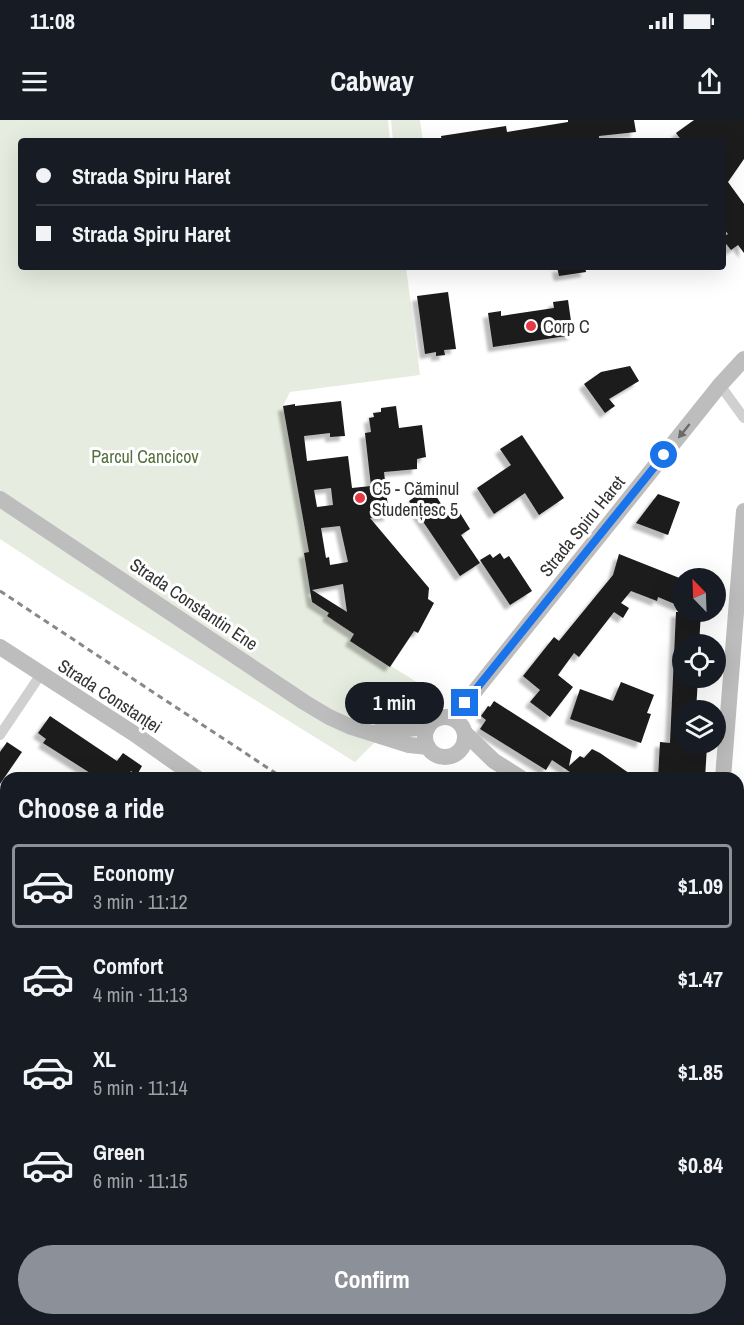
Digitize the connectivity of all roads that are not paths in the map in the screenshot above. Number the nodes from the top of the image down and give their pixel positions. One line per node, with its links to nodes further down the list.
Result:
1 (744, 359): 2 (street, Strada Spiru Haret)
2 (720, 386): 3 (street); 8 (street, Strada Spiru Haret, one-way to 8)
3 (744, 418)
4 (0, 499): 10 (street, Strada Constantin Ene)
5 (744, 511): 18 (street)
6 (0, 647): 7 (street, Strada Constanței)
7 (41, 674): 12 (street); 16 (street, Strada Constanței)
8 (450, 717): 9 (street); 11 (street)
9 (428, 727): 10 (street, Strada Constantin Ene); 13 (street)
10 (370, 732): 13 (street, Strada Constantin Ene)
11 (466, 734): 14 (street); 15 (street)
12 (0, 735)
13 (428, 747): 14 (street)
14 (454, 755): 15 (street)
15 (494, 761): 17 (street)
16 (188, 772)
17 (511, 772)
18 (723, 772)

